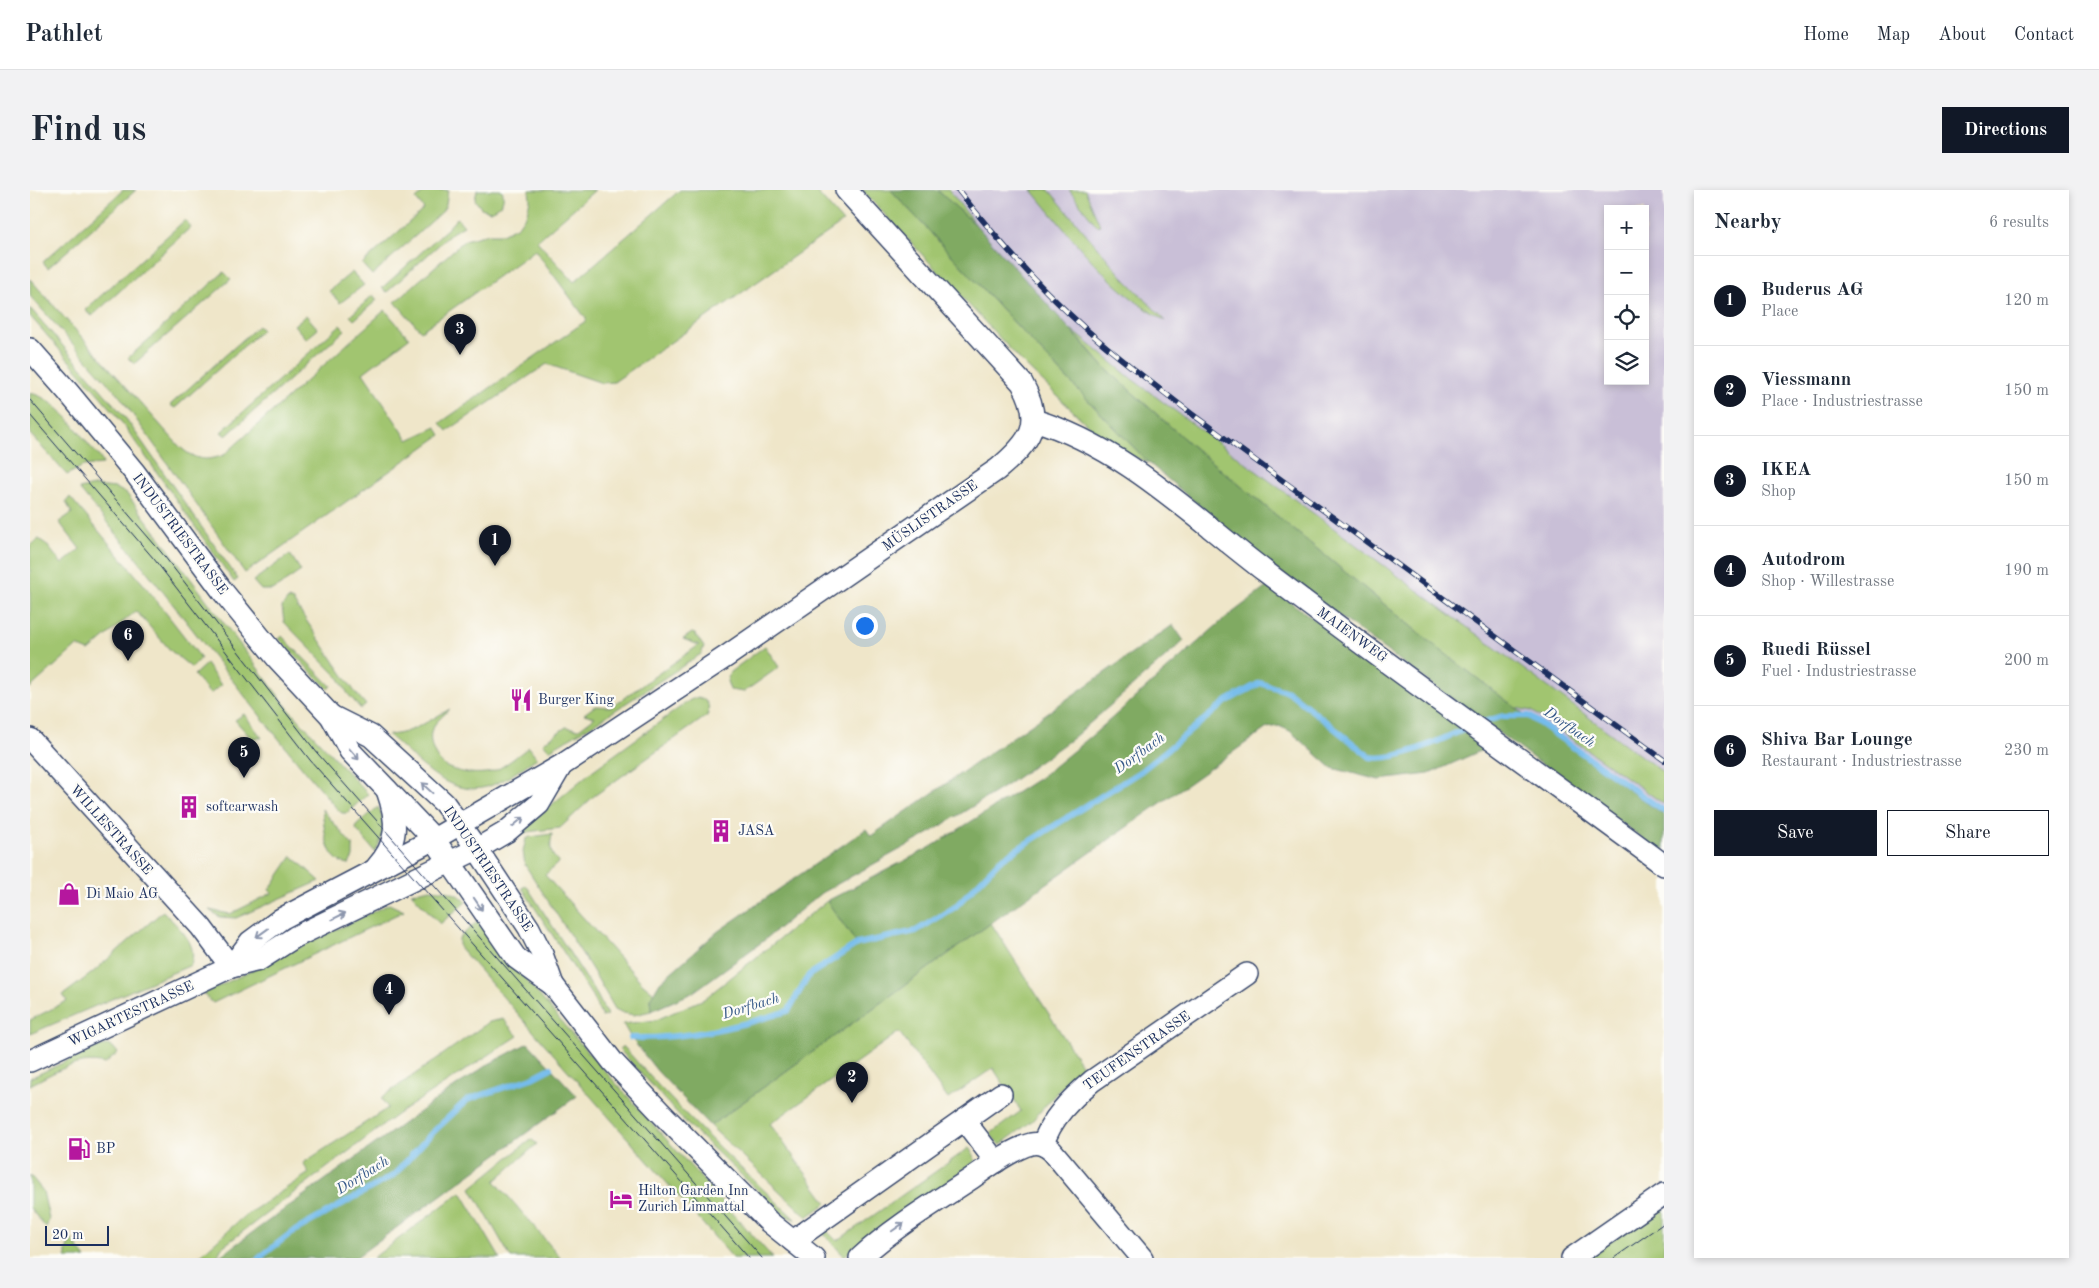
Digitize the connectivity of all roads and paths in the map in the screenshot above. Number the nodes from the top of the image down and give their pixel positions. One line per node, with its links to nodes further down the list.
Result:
1 (846, 190): 3 (street)
2 (30, 348): 4 (street, INDUSTRIESTRASSE)
3 (1034, 420): 6 (street, MÜSLISTRASSE); 12 (street, MAIENWEG)
4 (331, 716): 7 (street, INDUSTRIESTRASSE, one-way to 7); 8 (street, INDUSTRIESTRASSE, one-way to 4)
5 (30, 739): 14 (street, WILLESTRASSE)
6 (562, 765): 8 (street, MÜSLISTRASSE); 10 (street, MÜSLISTRASSE, one-way to 6)
7 (386, 787): 9 (street, INDUSTRIESTRASSE); 13 (street)
8 (459, 824): 9 (street, MÜSLISTRASSE); 10 (street, INDUSTRIESTRASSE)
9 (434, 840): 11 (street, INDUSTRIESTRASSE); 13 (street)
10 (477, 849): 11 (street, MÜSLISTRASSE); 16 (street, INDUSTRIESTRASSE)
11 (451, 863): 14 (street, one-way to 11); 16 (street, INDUSTRIESTRASSE, one-way to 16)
12 (1664, 864)
13 (374, 870): 14 (street, one-way to 14)
14 (231, 967): 17 (street, WIGARTESTRASSE)
15 (1247, 974): 20 (street, TEUFENSTRASSE)
16 (553, 985): 23 (street, INDUSTRIESTRASSE)
17 (30, 1061)
18 (1001, 1094): 19 (street)
19 (964, 1120): 21 (street); 23 (street)
20 (1041, 1144): 21 (street); 26 (street)
21 (996, 1162): 25 (street, one-way to 21)
22 (1664, 1194): 27 (street)
23 (793, 1249): 24 (street, INDUSTRIESTRASSE)
24 (814, 1258)
25 (860, 1258)
26 (1142, 1258)
27 (1572, 1258)

